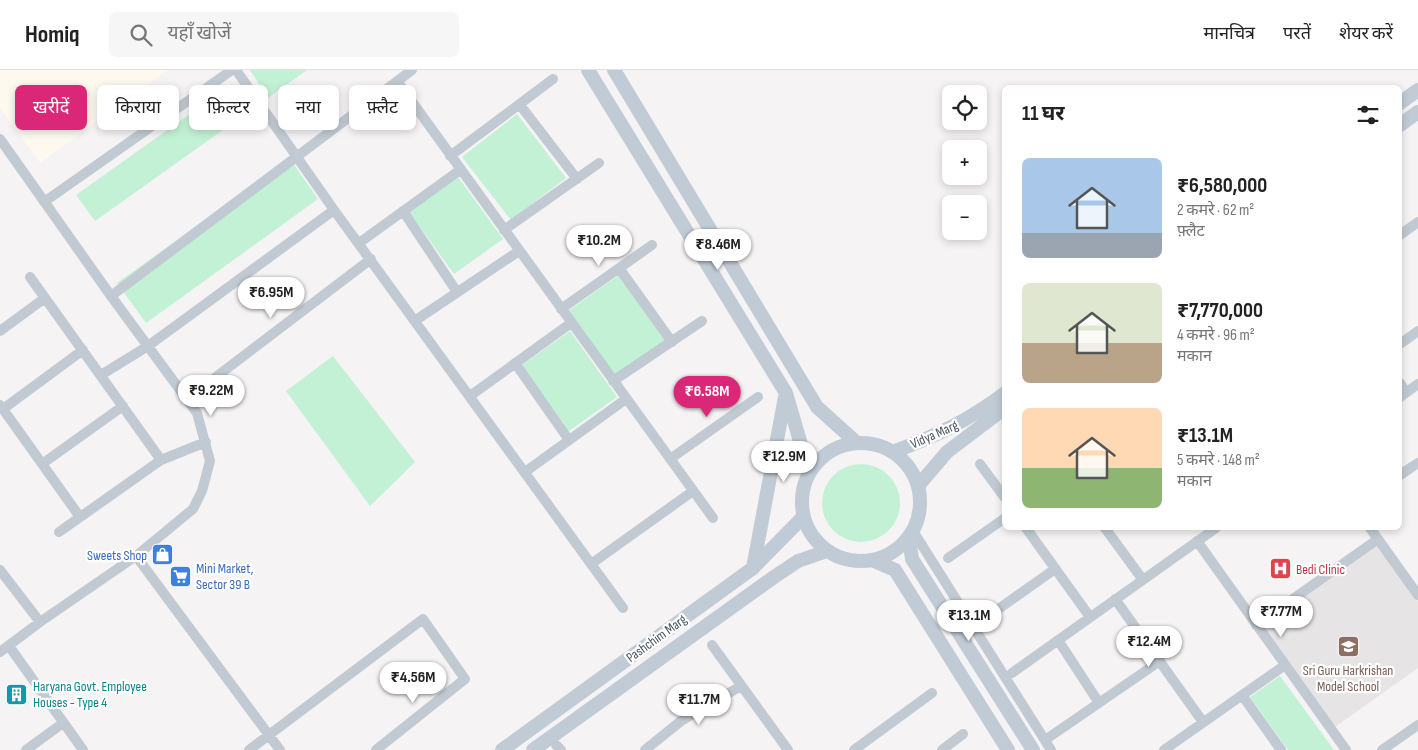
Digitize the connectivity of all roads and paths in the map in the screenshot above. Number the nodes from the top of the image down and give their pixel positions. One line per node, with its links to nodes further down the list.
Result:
1 (232, 70): 19 (street)
2 (236, 70): 14 (street)
3 (412, 70): 7 (street)
4 (588, 70): 48 (main road)
5 (614, 70): 60 (main road)
6 (554, 79): 10 (street)
7 (397, 80): 14 (street); 15 (street)
8 (1418, 90): 9 (main road)
9 (1402, 102)
10 (520, 104): 15 (street); 18 (street)
11 (1418, 112): 12 (main road)
12 (1402, 124)
13 (0, 139): 19 (street)
14 (296, 156): 20 (street); 32 (street)
15 (450, 156): 17 (street)
16 (599, 163): 18 (street)
17 (460, 170): 21 (street); 23 (street)
18 (578, 179): 23 (street)
19 (44, 202): 32 (street)
20 (334, 210): 25 (street); 42 (street)
21 (403, 211): 25 (street); 31 (street)
22 (1418, 222): 24 (street)
23 (504, 230): 27 (street)
24 (1402, 234)
25 (359, 243): 28 (street)
26 (652, 245): 29 (street)
27 (519, 251): 31 (street); 34 (street)
28 (371, 259): 35 (street); 53 (street)
29 (619, 268): 34 (street); 40 (street)
30 (30, 278): 33 (street)
31 (457, 292): 35 (street)
32 (111, 296): 42 (street)
33 (45, 298): 38 (street); 43 (street)
34 (561, 309): 37 (street)
35 (416, 320): 51 (street)
36 (702, 321): 40 (street)
37 (571, 323): 44 (street); 46 (street)
38 (0, 330)
39 (1418, 331): 41 (street)
40 (672, 342): 46 (street)
41 (1402, 343)
42 (148, 346): 45 (street); 53 (street)
43 (83, 350): 45 (street); 56 (street)
44 (516, 363): 51 (street); 58 (street)
45 (101, 375): 55 (street)
46 (614, 381): 54 (street)
47 (1418, 384): 49 (street)
48 (786, 393): 68 (main road); 90 (main road)
49 (1403, 394)
50 (1002, 395): 61 (main road, Vidya Marg)
51 (470, 396): 67 (street)
52 (758, 398): 62 (street)
53 (187, 399): 59 (street)
54 (626, 399): 58 (street); 62 (street)
55 (123, 406): 63 (street); 64 (street)
56 (1, 407): 64 (street)
57 (1002, 410): 70 (main road)
58 (569, 440): 67 (street)
59 (206, 442): 63 (street); 86 (street)
60 (857, 443): 61 (main road, Vidya Marg); 68 (main road, Vidya Marg)
61 (892, 452): 70 (main road, Vidya Marg)
62 (670, 459): 71 (street)
63 (161, 460): 73 (street)
64 (42, 464): 73 (street)
65 (980, 464): 72 (street)
66 (1418, 464): 69 (street)
67 (525, 472): 89 (street)
68 (809, 472): 74 (main road, Vidya Marg)
69 (1402, 474)
70 (918, 486): 82 (main road, Vidya Marg)
71 (693, 491): 75 (street); 89 (street)
72 (1002, 494)
73 (80, 517): 81 (street)
74 (803, 517): 85 (main road, Vidya Marg); 90 (main road, Pashchim Marg)
75 (713, 518)
76 (1002, 520): 87 (street)
77 (1027, 530): 91 (street)
78 (1106, 530): 93 (street)
79 (1213, 530): 84 (street)
80 (1371, 530): 83 (street)
81 (59, 532)
82 (911, 534): 88 (main road, Vidya Marg); 117 (street); 130 (main road)
83 (1378, 539): 94 (street); 100 (street)
84 (1196, 541): 93 (street); 100 (street)
85 (827, 551): 88 (main road, Vidya Marg); 124 (main road, Pashchim Marg)
86 (136, 556): 99 (street); 116 (street)
87 (948, 558)
88 (872, 560): 129 (main road)
89 (591, 564): 96 (street)
90 (753, 568): 123 (main road, Pashchim Marg)
91 (1055, 569): 97 (street); 98 (street)
92 (0, 570): 99 (street)
93 (1143, 580): 95 (street)
94 (1418, 595)
95 (1115, 599): 97 (street); 105 (street)
96 (622, 608)
97 (1090, 617): 101 (street)
98 (983, 620)
99 (40, 622): 103 (street)
100 (1256, 625): 106 (street)
101 (1058, 640): 107 (street); 111 (street)
102 (712, 645): 108 (street)
103 (10, 646): 104 (street); 113 (street)
104 (0, 652)
105 (1160, 661): 111 (street); 112 (street)
106 (1285, 665): 110 (street); 134 (street)
107 (1012, 673)
108 (741, 686): 125 (street); 126 (street)
109 (932, 693): 127 (street)
110 (1242, 695): 112 (street); 133 (street)
111 (1099, 703): 117 (street)
112 (1203, 722): 132 (street)
113 (63, 723): 118 (street); 119 (street)
114 (1418, 724): 135 (street)
115 (963, 734): 128 (street)
116 (270, 735): 120 (street); 121 (street); 122 (street)
117 (1045, 740): 131 (street)
118 (26, 750)
119 (83, 750)
120 (249, 750)
121 (280, 750)
122 (376, 750)
123 (502, 750)
124 (533, 750)
125 (645, 750)
126 (788, 750)
127 (854, 750)
128 (942, 750)
129 (1008, 750)
130 (1033, 750)
131 (1052, 750)
132 (1164, 750)
133 (1281, 750)
134 (1346, 750)
135 (1382, 750)

